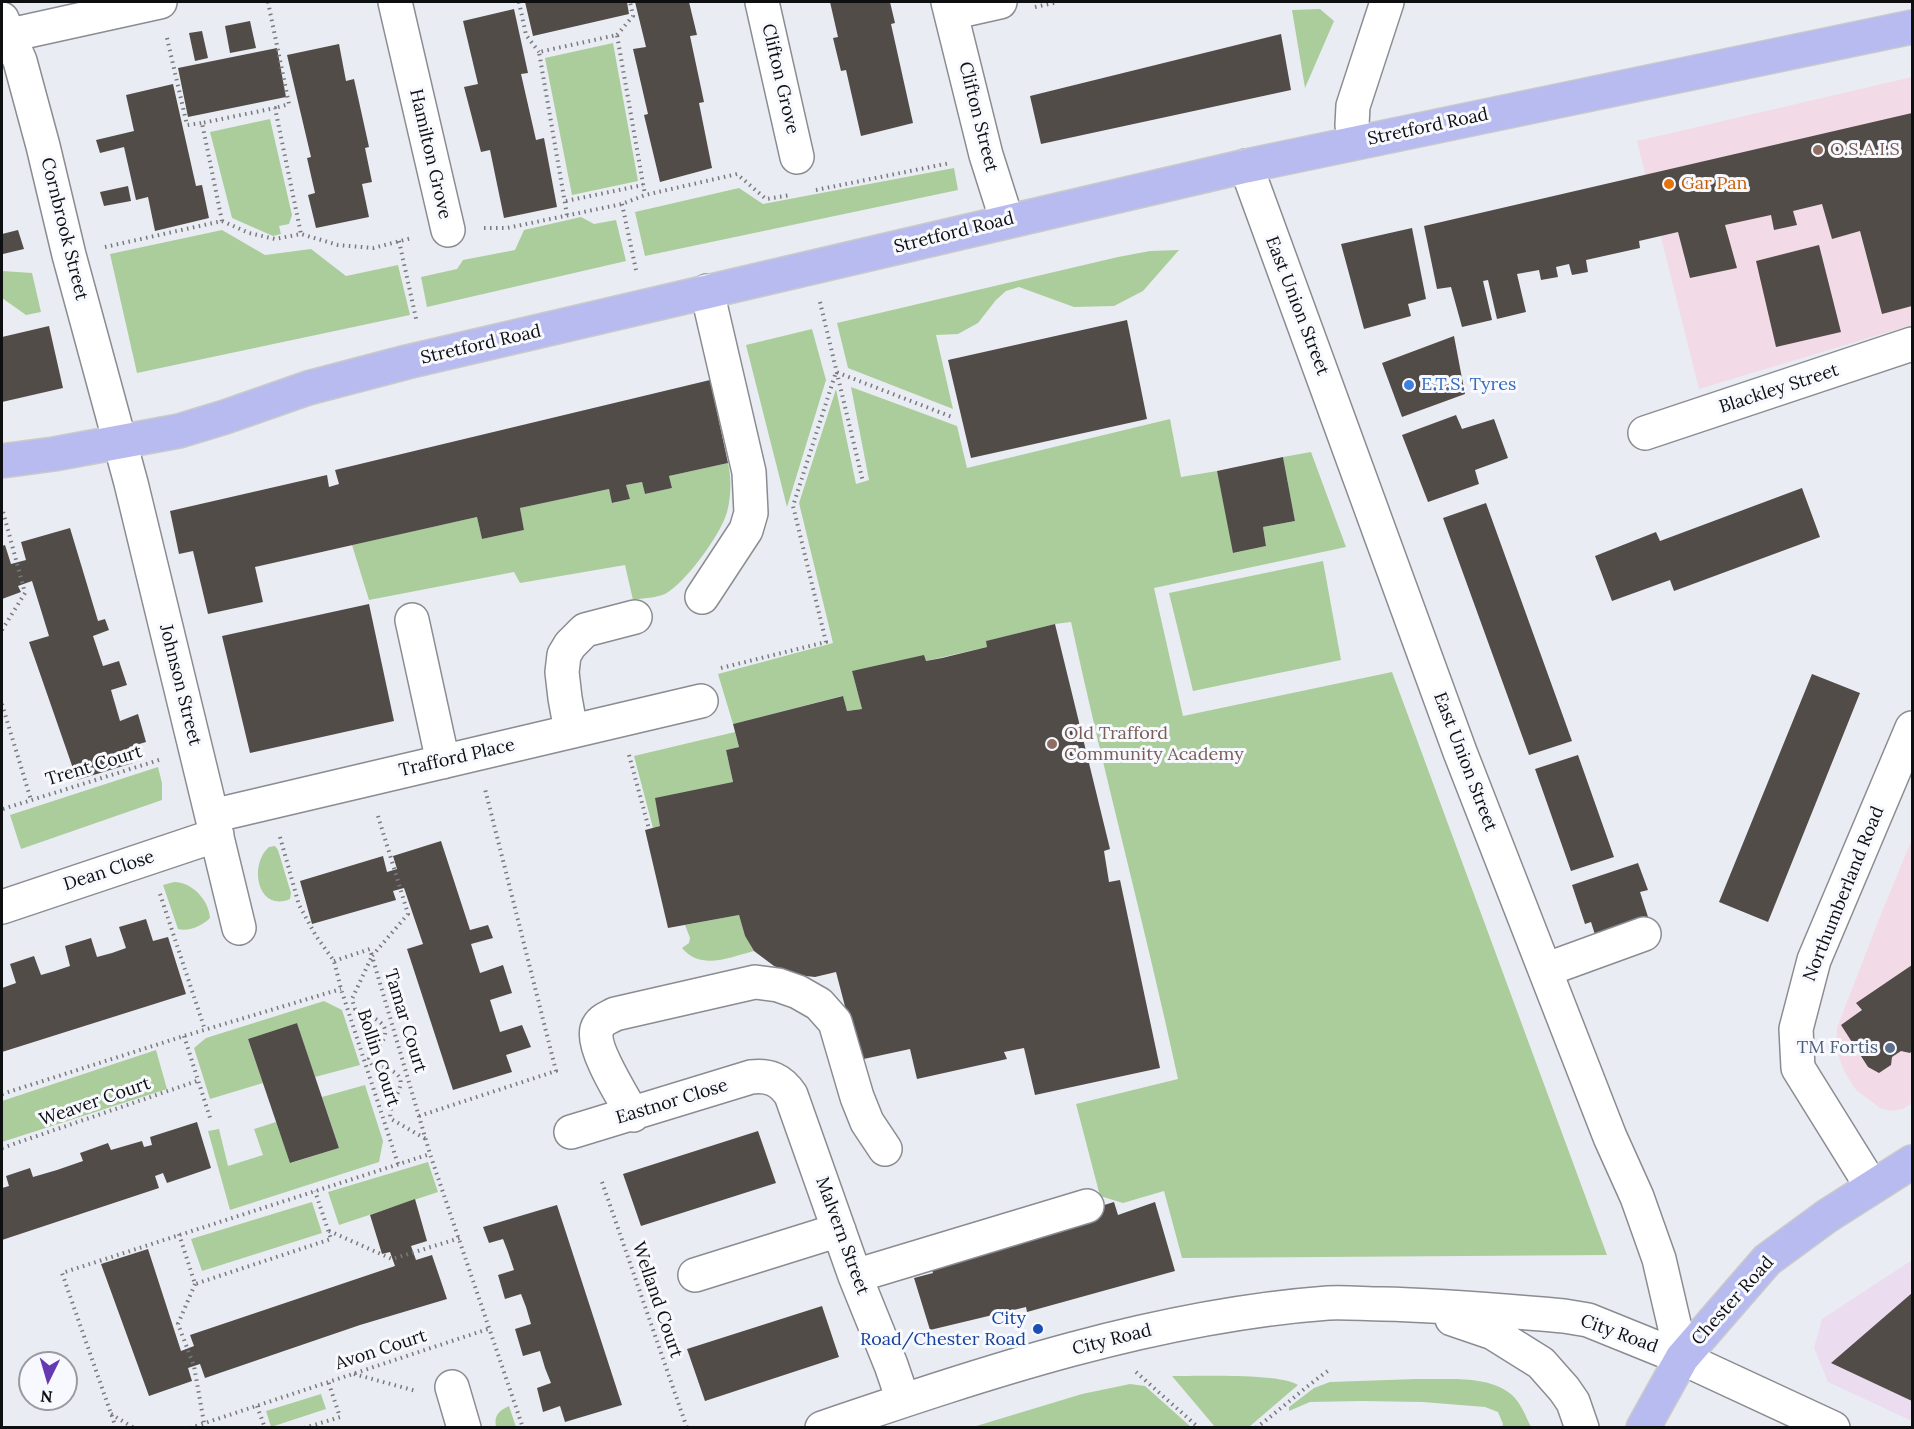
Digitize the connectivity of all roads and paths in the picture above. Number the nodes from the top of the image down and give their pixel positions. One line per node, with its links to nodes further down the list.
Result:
1 (159, 2): 10 (street); 15 (path)
2 (268, 2): 14 (path)
3 (395, 2): 28 (street, Hamilton Grove)
4 (519, 2): 13 (path)
5 (630, 2): 12 (path)
6 (762, 2): 18 (street, Clifton Grove)
7 (1000, 2): 9 (street, Clifton Street)
8 (1387, 2): 16 (street)
9 (950, 7): 17 (street, Clifton Street)
10 (4, 24): 31 (street, Cornbrook Street)
11 (1912, 27): 16 (main road, Stretford Road)
12 (617, 35): 13 (path); 20 (path)
13 (539, 52): 23 (path)
14 (275, 108): 15 (path); 29 (path)
15 (202, 123): 27 (path)
16 (1356, 142): 19 (main road, Stretford Road)
17 (986, 155): 21 (path); 26 (street, Clifton Street)
18 (797, 157): 21 (path)
19 (1246, 166): 26 (main road, Stretford Road); 69 (street, East Union Street)
20 (643, 185): 22 (path); 23 (path)
21 (803, 193): 22 (path)
22 (645, 195): 24 (path)
23 (566, 201): 25 (path)
24 (622, 204): 25 (path); 34 (path)
25 (567, 215): 28 (path)
26 (1007, 220): 32 (main road, Stretford Road)
27 (222, 221): 29 (path, Hamilton Grove); 31 (path)
28 (448, 230): 30 (path, Hamilton Grove)
29 (301, 234): 30 (path, Hamilton Grove)
30 (399, 242): 36 (path)
31 (69, 255): 40 (street, Cornbrook Street)
32 (812, 267): 33 (main road, Stretford Road); 37 (path)
33 (707, 291): 34 (main road, Stretford Road); 44 (street)
34 (644, 306): 36 (main road, Stretford Road)
35 (1912, 344): 39 (street, Blackley Street)
36 (425, 358): 40 (main road, Stretford Road)
37 (836, 372): 38 (path); 42 (path); 48 (path)
38 (952, 417)
39 (1644, 433)
40 (119, 443): 41 (main road, Stretford Road); 60 (street, Johnson Street)
41 (2, 460)
42 (863, 482)
43 (2, 508): 47 (path)
44 (702, 597)
45 (635, 617): 52 (street)
46 (412, 620): 55 (street)
47 (2, 630)
48 (717, 669)
49 (702, 701): 52 (street, Trafford Place)
50 (2, 706): 57 (path, Trent Court)
51 (1912, 728): 89 (street, Northumberland Road)
52 (571, 731): 55 (street, Trafford Place)
53 (628, 748): 61 (path)
54 (166, 758): 57 (path, Trent Court)
55 (443, 762): 60 (street, Trafford Place)
56 (483, 781): 77 (path)
57 (31, 800): 59 (path, Trent Court)
58 (375, 807): 67 (path, Tamar Court)
59 (3, 809)
60 (214, 826): 63 (street, Dean Close); 65 (street, Johnson Street)
61 (649, 829)
62 (278, 830): 68 (path)
63 (147, 858): 64 (street, Dean Close); 71 (path)
64 (2, 907)
65 (239, 928)
66 (1644, 934): 69 (street)
67 (372, 956): 68 (path); 77 (path, Tamar Court); 80 (path)
68 (334, 960): 70 (path, Bollin Court)
69 (1545, 970): 101 (street, East Union Street)
70 (341, 989): 71 (path, Weaver Court); 85 (path, Bollin Court)
71 (205, 1030): 72 (path, Weaver Court)
72 (184, 1036): 74 (path); 75 (path, Weaver Court)
73 (772, 1077): 76 (street, Eastnor Close); 92 (street, Malvern Street)
74 (197, 1082): 78 (path); 81 (path, Weaver Court)
75 (2, 1094)
76 (633, 1115): 79 (street, Eastnor Close); 82 (street)
77 (419, 1116): 80 (path, Tamar Court)
78 (211, 1121)
79 (571, 1132)
80 (426, 1139): 83 (path, Tamar Court)
81 (2, 1148)
82 (885, 1149)
83 (430, 1154): 85 (path); 87 (path, Tamar Court)
84 (1912, 1162): 89 (main road, Chester Road)
85 (398, 1164): 90 (path)
86 (446, 1175): 87 (path)
87 (439, 1177): 95 (path, Tamar Court)
88 (602, 1182): 120 (path, Welland Court)
89 (1872, 1187): 101 (main road, Chester Road)
90 (315, 1191): 93 (path); 94 (path)
91 (1087, 1206): 97 (street)
92 (838, 1230): 96 (street); 97 (street, Malvern Street)
93 (328, 1231): 95 (path); 98 (path)
94 (179, 1234): 98 (path); 109 (path)
95 (460, 1238): 100 (path)
96 (695, 1275)
97 (855, 1276): 107 (street, Malvern Street)
98 (195, 1284): 112 (path)
99 (1411, 1305): 101 (street, City Road); 107 (street, City Road); 110 (street, City Road)
100 (491, 1328): 104 (path, Avon Court); 119 (path)
101 (1682, 1358): 111 (main road, Chester Road); 124 (street, City Road)
102 (1329, 1370): 123 (path)
103 (1136, 1371): 122 (path)
104 (354, 1374): 105 (path, Avon Court); 106 (path)
105 (328, 1382): 108 (path, Avon Court); 117 (path)
106 (439, 1390): 118 (street)
107 (903, 1400): 121 (street, City Road)
108 (257, 1405): 112 (path, Avon Court); 116 (path)
109 (111, 1414): 114 (path); 115 (path)
110 (1578, 1415)
111 (1647, 1421)
112 (204, 1423): 113 (path, Avon Court)
113 (192, 1427)
114 (116, 1428)
115 (134, 1428)
116 (265, 1428)
117 (304, 1428)
118 (464, 1428)
119 (523, 1428)
120 (687, 1428)
121 (822, 1428)
122 (1199, 1428)
123 (1256, 1428)
124 (1833, 1428)

